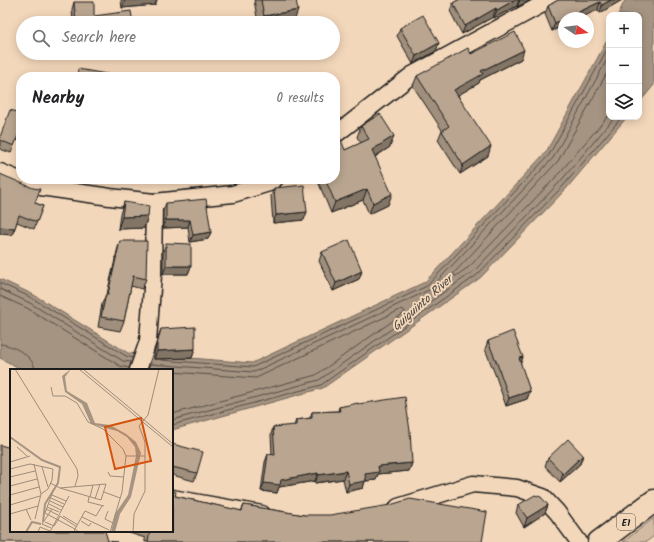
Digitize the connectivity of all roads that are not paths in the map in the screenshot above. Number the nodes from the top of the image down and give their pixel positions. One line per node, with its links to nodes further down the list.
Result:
1 (550, 0): 2 (street)
2 (340, 131)
3 (0, 172): 4 (street)
4 (16, 179)
5 (29, 184): 7 (street)
6 (266, 184): 7 (street)
7 (154, 202): 8 (street)
8 (138, 369)
9 (173, 498): 12 (street)
10 (654, 501): 14 (highway, E1)
11 (383, 511): 13 (street)
12 (278, 516)
13 (579, 542)
14 (599, 542)

